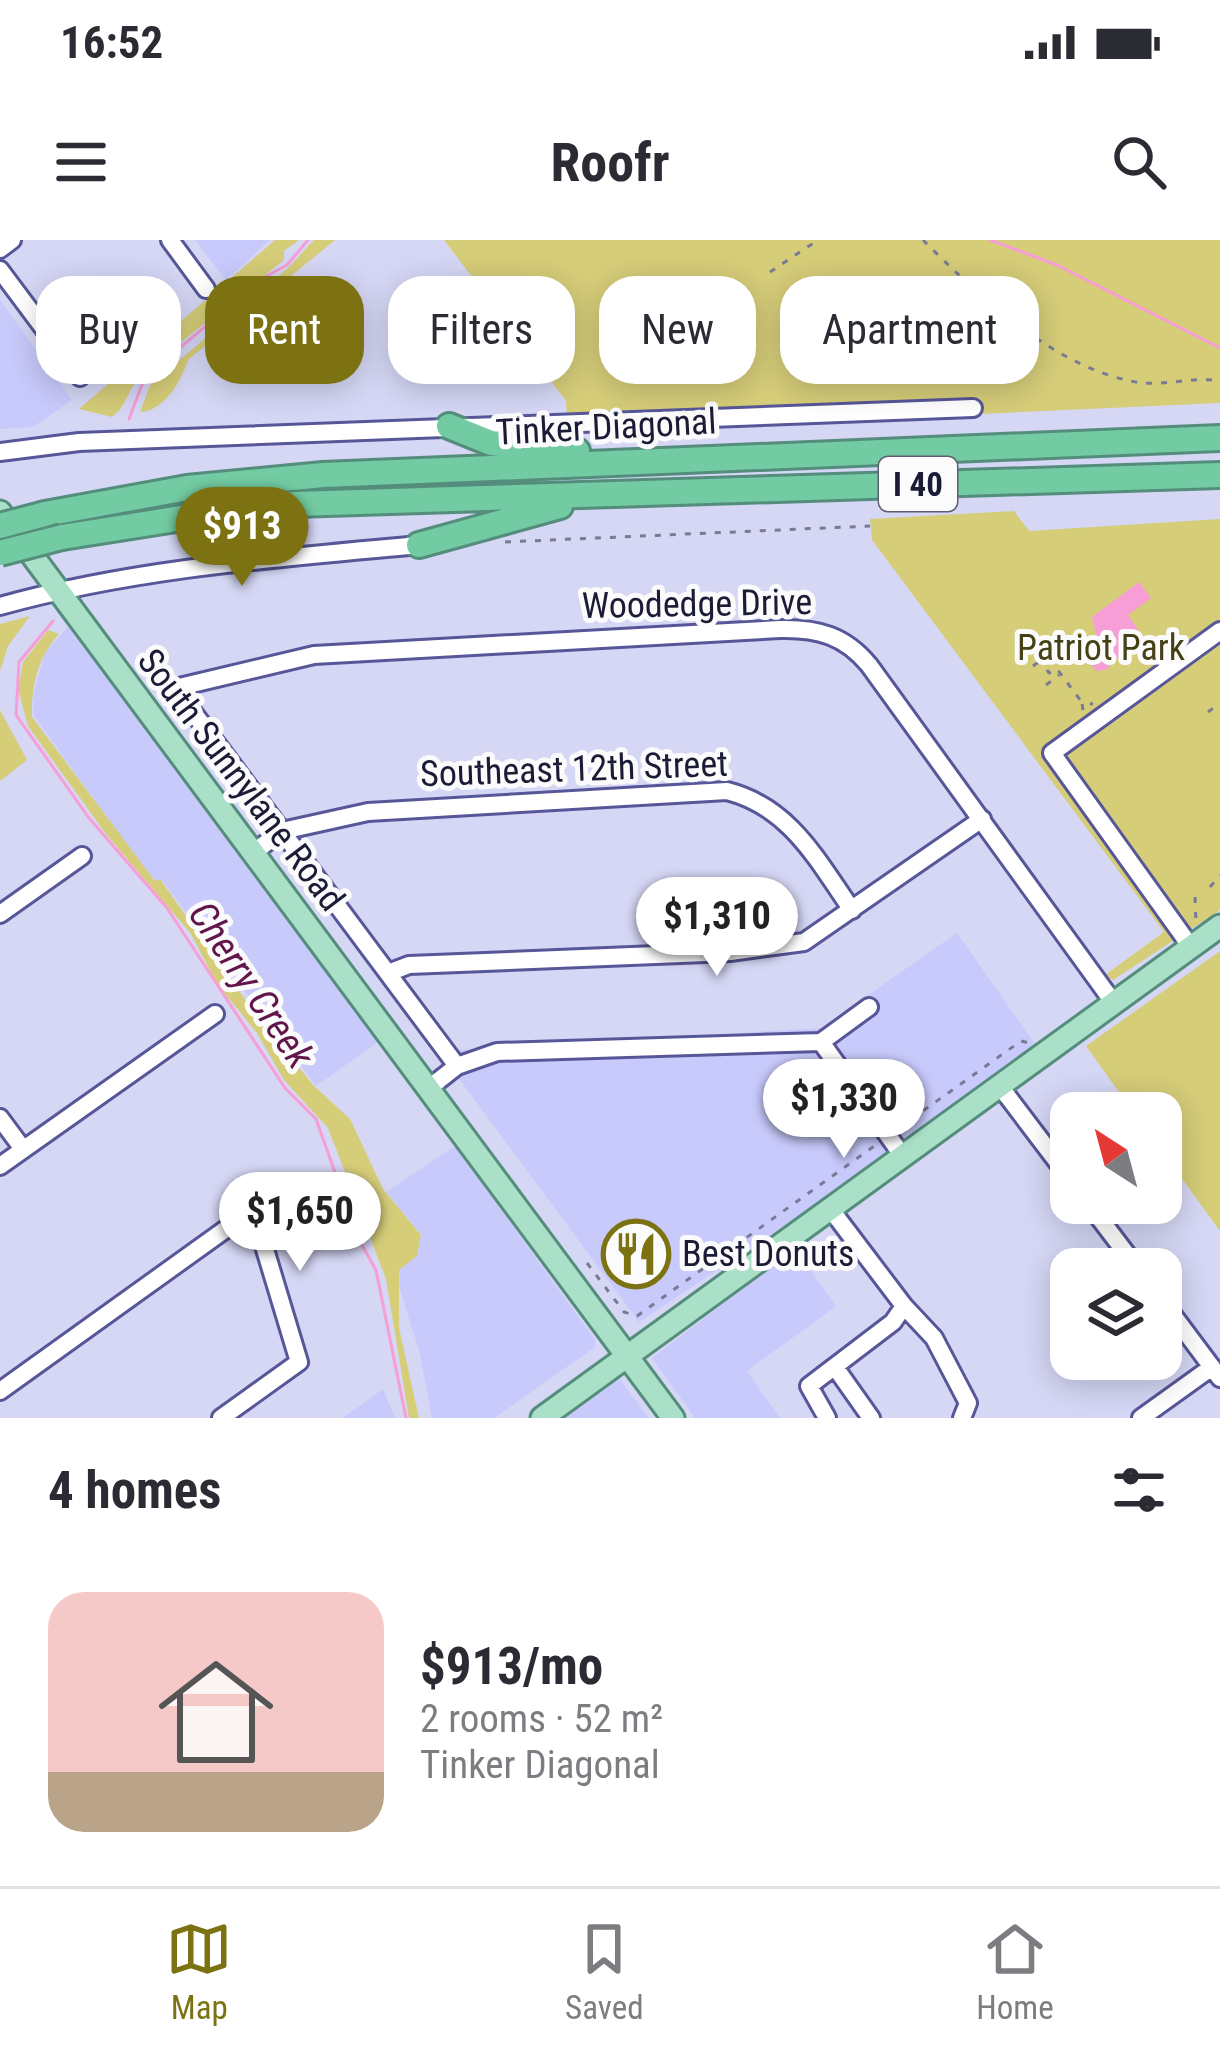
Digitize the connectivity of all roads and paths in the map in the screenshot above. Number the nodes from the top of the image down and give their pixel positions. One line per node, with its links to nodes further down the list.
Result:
1 (12, 240): 5 (street)
2 (170, 240): 8 (street)
3 (818, 240): 7 (path)
4 (923, 240): 10 (path)
5 (0, 249)
6 (0, 270): 9 (street)
7 (770, 272)
8 (205, 288)
9 (36, 318)
10 (1220, 381)
11 (973, 408): 12 (street, Tinker Diagonal)
12 (448, 426): 14 (street, Tinker Diagonal); 15 (highway)
13 (1220, 438): 15 (highway, Tinker Diagonal / I 40)
14 (0, 452)
15 (675, 459): 19 (highway, Tinker Diagonal / I 40, bridge)
16 (1220, 476): 17 (highway, Tinker Diagonal / I 40)
17 (615, 493): 22 (highway); 23 (highway, Tinker Diagonal / I 40, bridge)
18 (0, 512): 24 (main road, South Sunnylane Road)
19 (0, 526)
20 (870, 526): 21 (path)
21 (490, 542)
22 (419, 545): 24 (street)
23 (0, 553)
24 (60, 590): 25 (street); 38 (main road, South Sunnylane Road)
25 (0, 606)
26 (1220, 631): 46 (street)
27 (1033, 635): 28 (path)
28 (1048, 655): 29 (path); 30 (path)
29 (1033, 666)
30 (1061, 674): 31 (path); 33 (path)
31 (1046, 685)
32 (176, 688): 36 (street, Woodedge Drive); 37 (street, South Sunnylane Road)
33 (1082, 703)
34 (1220, 703): 35 (path)
35 (1208, 712)
36 (982, 819): 43 (street); 48 (street, Woodedge Drive)
37 (282, 831): 38 (street, Southeast 12th Street); 43 (street, Southeast 12th Street); 47 (street, South Sunnylane Road)
38 (254, 852): 54 (main road, South Sunnylane Road)
39 (82, 856): 44 (street)
40 (1220, 875): 41 (path)
41 (1210, 886)
42 (1196, 897): 46 (path)
43 (852, 910): 47 (street)
44 (0, 914)
45 (1220, 926): 46 (main road)
46 (1194, 936): 48 (main road)
47 (388, 973): 52 (street, South Sunnylane Road)
48 (1113, 1002): 53 (main road)
49 (869, 1007): 51 (street)
50 (215, 1014): 56 (street)
51 (820, 1042): 52 (street); 58 (street)
52 (457, 1066): 54 (street)
53 (999, 1084): 57 (street); 58 (main road)
54 (429, 1088): 65 (main road, South Sunnylane Road)
55 (0, 1118): 56 (street)
56 (23, 1149): 59 (street)
57 (1050, 1152)
58 (902, 1155): 60 (main road)
59 (0, 1166)
60 (829, 1207): 63 (street); 65 (main road)
61 (1104, 1224): 62 (street)
62 (1122, 1248)
63 (904, 1306): 66 (street); 74 (street)
64 (1182, 1327): 67 (street)
65 (627, 1357): 70 (main road); 71 (main road, South Sunnylane Road)
66 (835, 1367): 72 (street); 73 (street)
67 (1216, 1372): 75 (street)
68 (0, 1391): 69 (street)
69 (221, 1418)
70 (542, 1418)
71 (673, 1418)
72 (827, 1418)
73 (872, 1418)
74 (962, 1418)
75 (1141, 1418)

